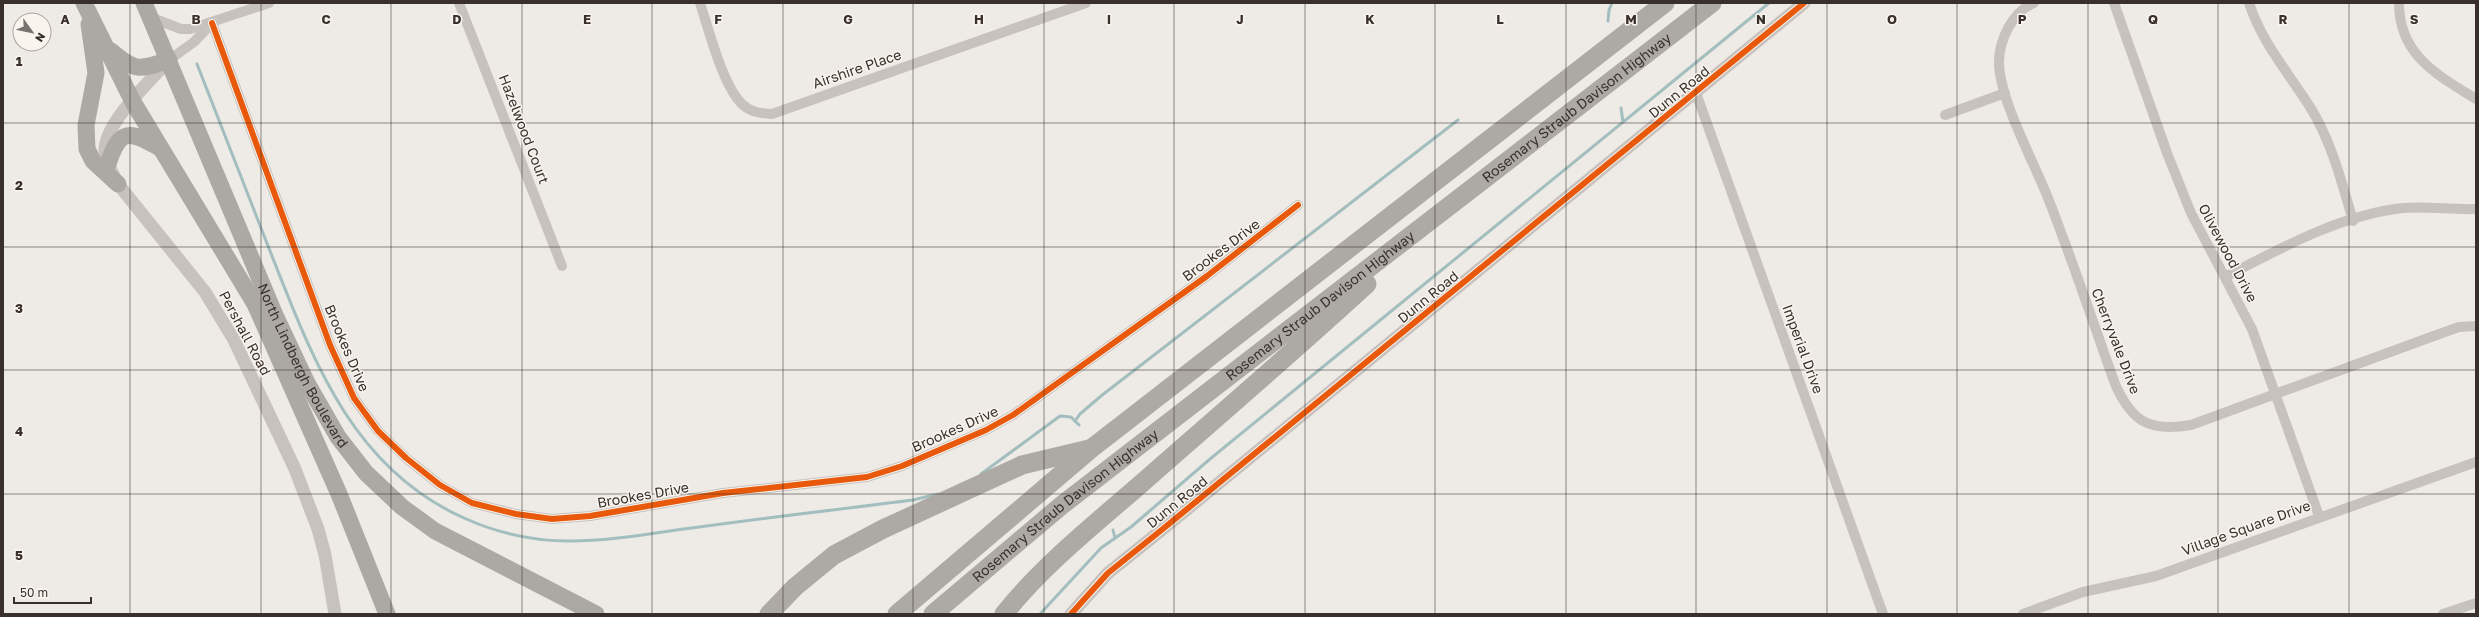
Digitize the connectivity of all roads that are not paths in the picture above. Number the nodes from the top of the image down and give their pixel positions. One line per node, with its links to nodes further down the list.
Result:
1 (269, 3): 14 (street)
2 (459, 3): 29 (street, Hazelwood Court)
3 (700, 3): 4 (street, Airshire Place)
4 (1086, 3)
5 (1665, 3): 33 (highway, Rosemary Straub Davison Highway)
6 (1712, 3): 26 (highway, Rosemary Straub Davison Highway)
7 (1804, 3): 18 (street, Dunn Road)
8 (2034, 3): 17 (street, Cherryvale Drive)
9 (2114, 3): 30 (street, Olivewood Drive)
10 (2249, 3): 28 (street)
11 (2399, 3): 19 (street)
12 (85, 5): 15 (highway, North Lindbergh Boulevard); 24 (highway)
13 (147, 10): 14 (street); 16 (highway, North Lindbergh Boulevard)
14 (212, 24): 16 (street); 25 (street, Brookes Drive)
15 (106, 47): 16 (highway); 20 (highway, North Lindbergh Boulevard)
16 (169, 60): 20 (street, Pershall Road); 39 (highway, North Lindbergh Boulevard)
17 (2005, 92): 21 (street); 32 (street, Cherryvale Drive)
18 (1696, 93): 44 (street, Dunn Road); 45 (street, Imperial Drive)
19 (2476, 99)
20 (133, 102): 22 (highway, North Lindbergh Boulevard); 23 (street, Pershall Road)
21 (1945, 115)
22 (160, 148): 23 (highway); 38 (highway, North Lindbergh Boulevard)
23 (108, 164): 24 (street, Pershall Road)
24 (118, 184): 37 (street, Pershall Road)
25 (1298, 205)
26 (1451, 207): 42 (highway, Rosemary Straub Davison Highway); 43 (highway)
27 (2476, 209): 28 (street)
28 (2353, 221): 30 (street)
29 (562, 266)
30 (2225, 277): 32 (street, Olivewood Drive)
31 (2476, 326): 32 (street, Cherryvale Drive)
32 (2274, 395): 35 (street, Olivewood Drive)
33 (1092, 448): 40 (highway); 41 (highway, Rosemary Straub Davison Highway)
34 (2476, 462): 35 (street, Village Square Drive)
35 (2319, 516): 46 (street, Village Square Drive)
36 (2476, 603): 47 (street)
37 (335, 614)
38 (387, 614)
39 (596, 614)
40 (769, 614)
41 (897, 614)
42 (933, 614)
43 (1004, 614)
44 (1071, 614)
45 (1883, 614)
46 (2023, 614)
47 (2443, 614)

